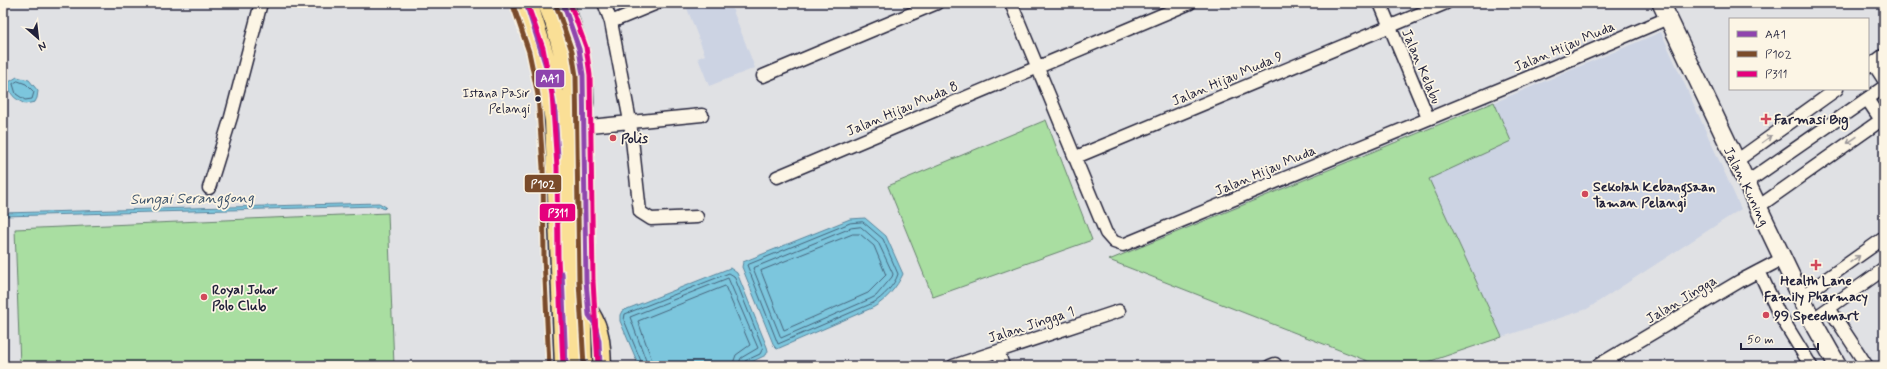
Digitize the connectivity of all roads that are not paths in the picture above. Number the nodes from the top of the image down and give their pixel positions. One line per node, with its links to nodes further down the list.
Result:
1 (261, 3): 34 (street)
2 (520, 3): 29 (main road)
3 (526, 3): 48 (highway, bridge)
4 (549, 3): 49 (highway, bridge)
5 (563, 3): 28 (main road)
6 (604, 3): 14 (street)
7 (657, 3): 14 (street)
8 (937, 3): 19 (street)
9 (1011, 3): 18 (street, Jalan Hijau Muda)
10 (1190, 3): 18 (street, Jalan Hijau Muda 8)
11 (1380, 3): 15 (street, Jalan Kelabu)
12 (1446, 3): 15 (street, Jalan Hijau Muda 9)
13 (1665, 10): 25 (street, Jalan Hijau Muda); 31 (street, Jalan Kuning)
14 (611, 22): 27 (street)
15 (1390, 26): 25 (street, Jalan Kelabu); 30 (street, Jalan Hijau Muda 9)
16 (1884, 55): 17 (street)
17 (1870, 65): 20 (street)
18 (1038, 66): 30 (street, Jalan Hijau Muda); 32 (street, Jalan Hijau Muda 8)
19 (764, 76)
20 (1884, 80)
21 (1884, 87): 23 (street)
22 (1836, 90): 31 (street, one-way to 22)
23 (1867, 99): 26 (street); 33 (street)
24 (702, 115): 27 (street)
25 (1428, 118): 30 (street, Jalan Hijau Muda)
26 (1883, 119): 35 (street, one-way to 35)
27 (630, 121): 28 (street); 36 (street)
28 (584, 126): 29 (street); 44 (main road)
29 (548, 129): 47 (main road)
30 (1076, 157)
31 (1736, 162): 33 (street, Jalan Kuning)
32 (777, 177)
33 (1746, 183): 35 (street, Jalan Kuning)
34 (209, 188)
35 (1758, 207): 38 (street, Jalan Kuning)
36 (697, 217)
37 (1884, 238): 41 (street, one-way to 37)
38 (1782, 259): 40 (street, Jalan Jingga); 41 (street, Jalan Kuning)
39 (1884, 270): 42 (street)
40 (1759, 271): 54 (street, Jalan Jingga); 55 (street)
41 (1801, 297): 45 (street, Jalan Kuning)
42 (1829, 308): 45 (street); 57 (street)
43 (1119, 311): 46 (street, Jalan Jingga 1)
44 (589, 315): 50 (main road); 51 (highway)
45 (1812, 320): 56 (street, Jalan Kuning)
46 (998, 351): 52 (street, Jalan Jingga 1); 53 (street)
47 (556, 366)
48 (566, 366)
49 (581, 366)
50 (591, 366)
51 (600, 366)
52 (953, 366)
53 (1003, 366)
54 (1597, 366)
55 (1811, 366)
56 (1838, 366)
57 (1867, 366)

